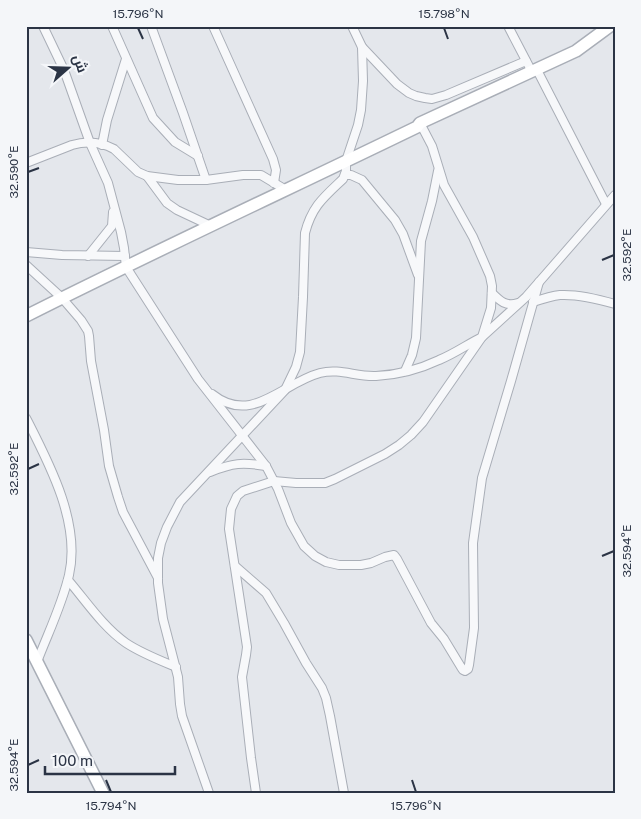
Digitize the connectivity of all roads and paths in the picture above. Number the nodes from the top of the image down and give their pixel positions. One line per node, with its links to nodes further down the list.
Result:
1 (43, 26): 13 (street)
2 (112, 26): 9 (street)
3 (151, 26): 15 (street)
4 (213, 26): 22 (street)
5 (352, 26): 8 (street)
6 (508, 26): 10 (street)
7 (610, 26): 11 (street)
8 (362, 47): 10 (street); 16 (street)
9 (126, 59): 14 (street); 15 (street)
10 (526, 61): 11 (street)
11 (534, 71): 12 (street); 26 (street)
12 (420, 123): 16 (street); 18 (street)
13 (90, 143): 14 (street); 17 (street); 25 (street)
14 (102, 145): 20 (street)
15 (198, 156): 21 (street)
16 (346, 162): 19 (street); 23 (street)
17 (26, 163)
18 (438, 169): 32 (street); 34 (street)
19 (345, 175): 32 (street); 43 (street)
20 (147, 176): 21 (street); 27 (street)
21 (206, 180): 22 (street)
22 (274, 183): 23 (street)
23 (286, 190): 27 (street)
24 (615, 195): 26 (street)
25 (112, 198): 29 (street); 30 (street)
26 (606, 204): 33 (street)
27 (211, 226): 30 (street)
28 (26, 252): 29 (street)
29 (88, 256): 30 (street)
30 (126, 261): 35 (street); 42 (street)
31 (26, 265): 35 (street)
32 (420, 280): 41 (street)
33 (539, 282): 36 (street); 37 (street)
34 (492, 293): 37 (street); 40 (street)
35 (62, 298): 39 (street); 51 (street)
36 (533, 302): 38 (street); 48 (street)
37 (519, 303): 40 (street)
38 (615, 304)
39 (26, 316)
40 (482, 337): 41 (street); 48 (street)
41 (405, 371): 43 (street)
42 (205, 388): 43 (street); 45 (street)
43 (285, 390): 45 (street)
44 (26, 418): 50 (street)
45 (242, 436): 46 (street); 47 (street)
46 (266, 466): 47 (street); 48 (street)
47 (206, 474): 51 (street)
48 (274, 481): 49 (street)
49 (235, 566): 57 (street); 58 (street)
50 (68, 580): 53 (street); 54 (street)
51 (158, 580): 54 (street)
52 (26, 640): 53 (street)
53 (37, 662): 55 (street)
54 (176, 667): 56 (street)
55 (103, 793)
56 (210, 793)
57 (256, 793)
58 (344, 793)

